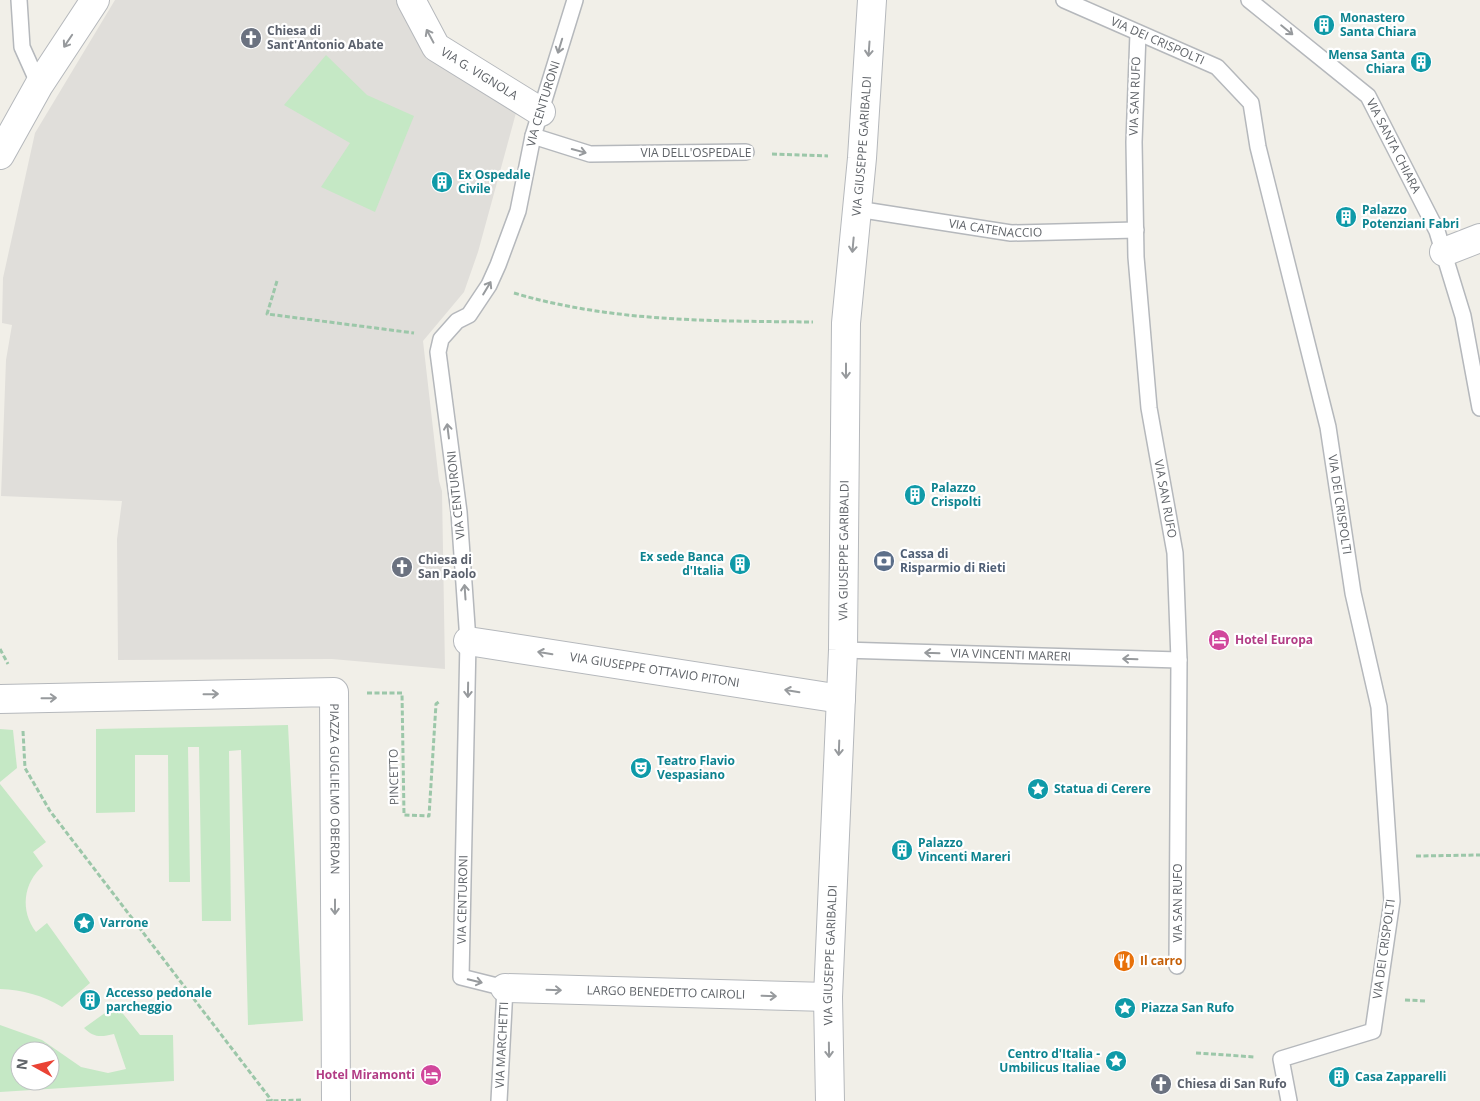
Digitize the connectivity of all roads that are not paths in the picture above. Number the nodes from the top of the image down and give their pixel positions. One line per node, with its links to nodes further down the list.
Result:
1 (18, 0): 9 (lane)
2 (96, 0): 9 (street, one-way to 9)
3 (411, 0): 10 (street, VIA G. VIGNOLA, one-way to 3)
4 (575, 0): 10 (lane, VIA CENTURONI, one-way to 10)
5 (872, 0): 13 (street, VIA GIUSEPPE GARIBALDI, one-way to 13)
6 (1064, 0): 8 (lane, VIA DEI CRISPOLTI)
7 (1249, 0): 16 (lane, VIA SANTA CHIARA, one-way to 16)
8 (1138, 33): 14 (lane, VIA SAN RUFO); 29 (lane, VIA DEI CRISPOLTI)
9 (39, 85): 12 (street)
10 (537, 124): 11 (lane, VIA DELL'OSPEDALE, one-way to 11); 18 (lane, VIA CENTURONI, one-way to 10)
11 (746, 152)
12 (0, 155)
13 (857, 209): 14 (lane, VIA CATENACCIO); 19 (street, VIA GIUSEPPE GARIBALDI, one-way to 19)
14 (1136, 230): 20 (lane, VIA SAN RUFO)
15 (1480, 238): 16 (street)
16 (1444, 252): 17 (lane, VIA SANTA CHIARA)
17 (1480, 408)
18 (468, 641): 22 (street, VIA GIUSEPPE OTTAVIO PITONI, one-way to 18); 24 (lane, VIA CENTURONI, one-way to 24)
19 (843, 650): 20 (lane, VIA VINCENTI MARERI, one-way to 19); 22 (street, VIA GIUSEPPE GARIBALDI)
20 (1178, 660): 23 (lane, VIA SAN RUFO)
21 (10, 699): 26 (street, PIAZZA GUGLIELMO OBERDAN, one-way to 26)
22 (840, 699): 25 (street, VIA GIUSEPPE GARIBALDI, one-way to 25)
23 (1177, 966)
24 (505, 988): 25 (street, LARGO BENEDETTO CAIROLI, one-way to 25); 27 (lane, VIA MARCHETTI)
25 (828, 998): 28 (street, VIA GIUSEPPE GARIBALDI, one-way to 28)
26 (336, 1101)
27 (499, 1101)
28 (830, 1101)
29 (1289, 1101)

